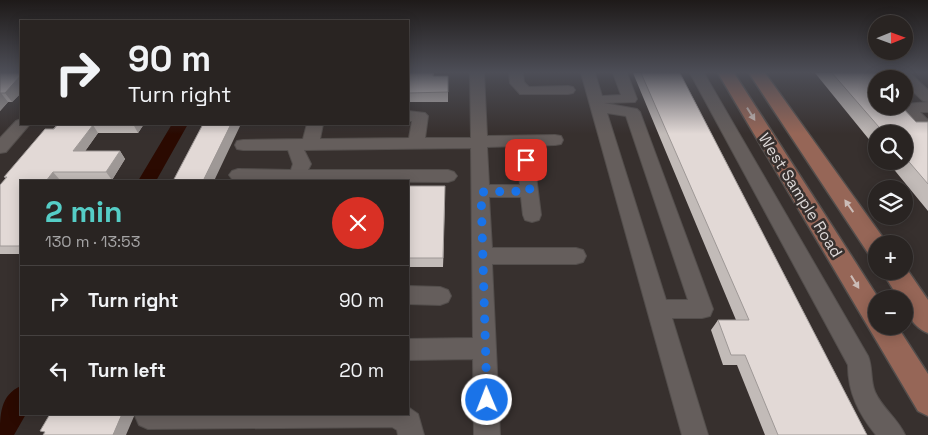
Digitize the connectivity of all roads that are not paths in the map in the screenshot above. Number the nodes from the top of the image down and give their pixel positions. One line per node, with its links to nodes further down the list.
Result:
1 (478, 93): 16 (street)
2 (594, 93): 35 (street)
3 (596, 93): 35 (street)
4 (601, 93): 5 (street)
5 (628, 93)
6 (708, 93): 49 (street)
7 (739, 93): 34 (main road, West Sample Road, one-way to 34)
8 (771, 93): 28 (main road, West Sample Road, one-way to 8)
9 (913, 98): 10 (street)
10 (927, 101): 14 (street)
11 (414, 116): 17 (street)
12 (21, 125): 20 (street)
13 (314, 125): 19 (street)
14 (928, 129)
15 (555, 140): 16 (street)
16 (479, 143): 17 (street); 26 (street)
17 (416, 144): 19 (street)
18 (243, 145): 19 (street)
19 (302, 145): 23 (street)
20 (0, 148)
21 (526, 160): 25 (street)
22 (238, 175): 23 (street)
23 (297, 176): 24 (street)
24 (448, 176)
25 (530, 191): 26 (street); 27 (street)
26 (481, 192): 29 (street)
27 (532, 215)
28 (868, 235)
29 (483, 256): 30 (street); 39 (street)
30 (576, 256)
31 (900, 280): 36 (main road)
32 (409, 295): 33 (street)
33 (440, 296)
34 (868, 302)
35 (658, 309): 48 (street)
36 (928, 321)
37 (888, 335): 42 (main road, West Sample Road)
38 (893, 335): 41 (main road)
39 (486, 348): 40 (street); 47 (street)
40 (409, 350)
41 (928, 372)
42 (928, 401)
43 (180, 415): 45 (street)
44 (397, 415): 46 (street)
45 (148, 416)
46 (412, 435)
47 (488, 435)
48 (696, 435)
49 (892, 435)

